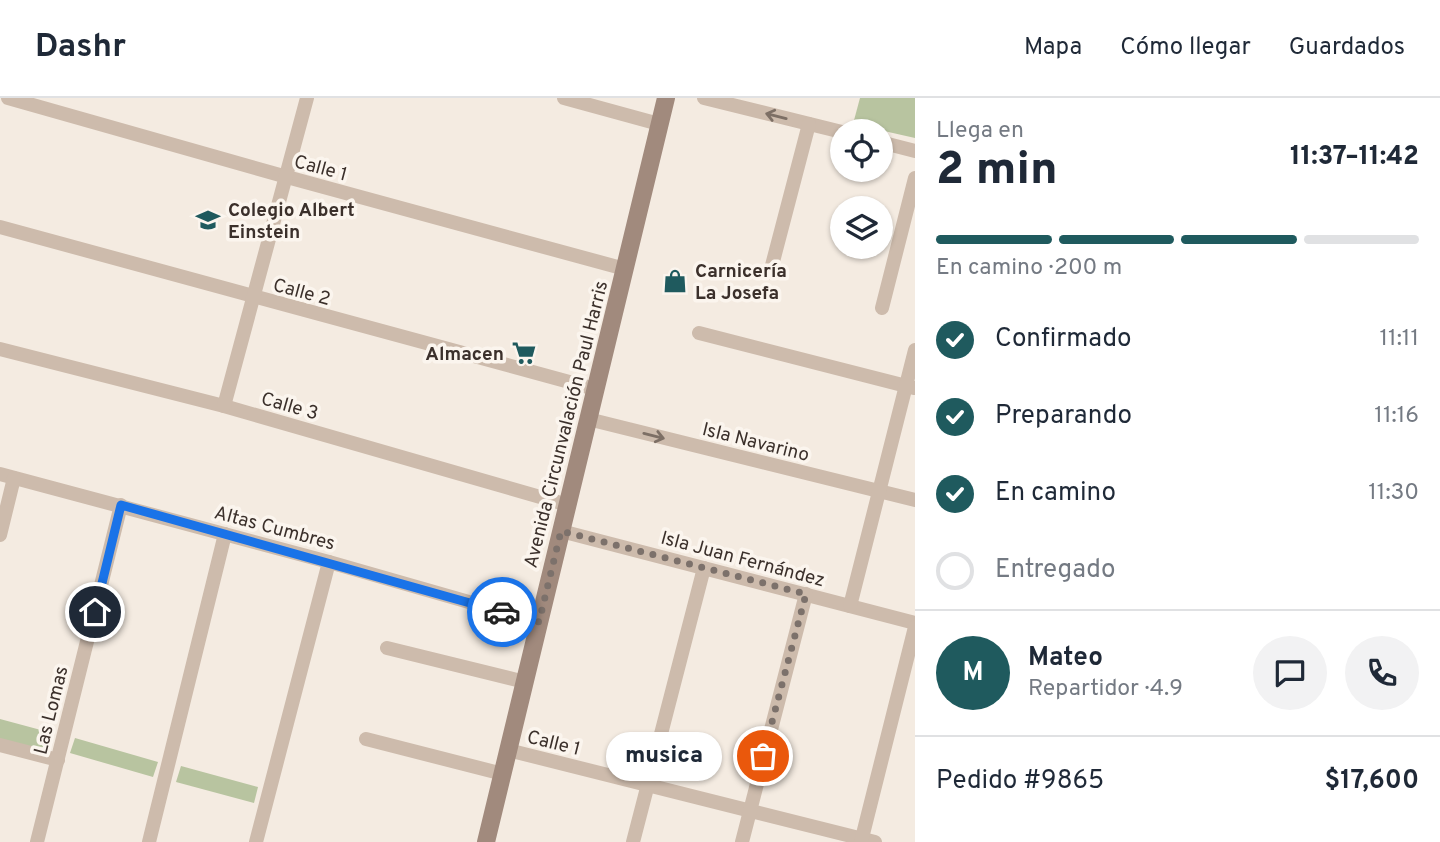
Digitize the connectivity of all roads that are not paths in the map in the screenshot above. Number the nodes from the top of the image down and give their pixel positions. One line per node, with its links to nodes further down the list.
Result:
1 (8, 98): 11 (street, Calle 1)
2 (307, 98): 11 (street)
3 (564, 98): 6 (street)
4 (666, 98): 6 (main road, Avenida Circunvalación Paul Harris)
5 (704, 98): 7 (street, one-way to 5)
6 (660, 124): 14 (main road, Avenida Circunvalación Paul Harris)
7 (809, 124): 8 (street); 15 (street)
8 (830, 129)
9 (893, 145): 10 (street)
10 (915, 150)
11 (287, 177): 14 (street, Calle 1); 16 (street)
12 (915, 178): 17 (street)
13 (0, 227): 16 (street, Calle 2)
14 (625, 269): 22 (main road, Avenida Circunvalación Paul Harris)
15 (770, 273)
16 (254, 297): 22 (street, Calle 2); 23 (street)
17 (882, 308)
18 (699, 333): 21 (street)
19 (0, 349): 23 (street, Calle 3)
20 (915, 349): 21 (street)
21 (911, 387): 26 (street)
22 (595, 390): 24 (main road, Avenida Circunvalación Paul Harris)
23 (224, 406): 29 (street, Calle 3)
24 (588, 419): 26 (street, Isla Navarino, one-way to 26); 29 (main road, Avenida Circunvalación Paul Harris)
25 (7, 476): 28 (street, Altas Cumbres); 32 (street)
26 (879, 491): 27 (street, Isla Navarino); 36 (street)
27 (915, 500)
28 (121, 505): 31 (street, Altas Cumbres); 44 (street, Las Lomas)
29 (568, 505): 30 (main road, Avenida Circunvalación Paul Harris)
30 (561, 531): 34 (street, Isla Juan Fernández); 37 (main road, Avenida Circunvalación Paul Harris)
31 (225, 534): 33 (street, Altas Cumbres); 50 (street)
32 (0, 535)
33 (329, 562): 37 (street, Altas Cumbres); 51 (street)
34 (704, 568): 35 (street, Isla Juan Fernández); 46 (street)
35 (806, 594): 36 (street, Isla Juan Fernández); 47 (street)
36 (850, 606): 38 (street, Isla Juan Fernández)
37 (539, 622): 40 (main road, Avenida Circunvalación Paul Harris)
38 (915, 625): 48 (street)
39 (387, 648): 40 (street)
40 (525, 682): 43 (main road, Avenida Circunvalación Paul Harris)
41 (366, 739): 45 (street)
42 (0, 745): 44 (street)
43 (508, 750): 45 (main road, Avenida Circunvalación Paul Harris); 46 (street, Calle 1)
44 (58, 760): 49 (street, Las Lomas)
45 (503, 774): 52 (main road, Avenida Circunvalación Paul Harris)
46 (647, 785): 47 (street, Calle 1); 53 (street)
47 (749, 810): 48 (street, Calle 1); 54 (street)
48 (866, 841)
49 (37, 842)
50 (149, 842)
51 (256, 842)
52 (486, 842)
53 (633, 842)
54 (742, 842)

